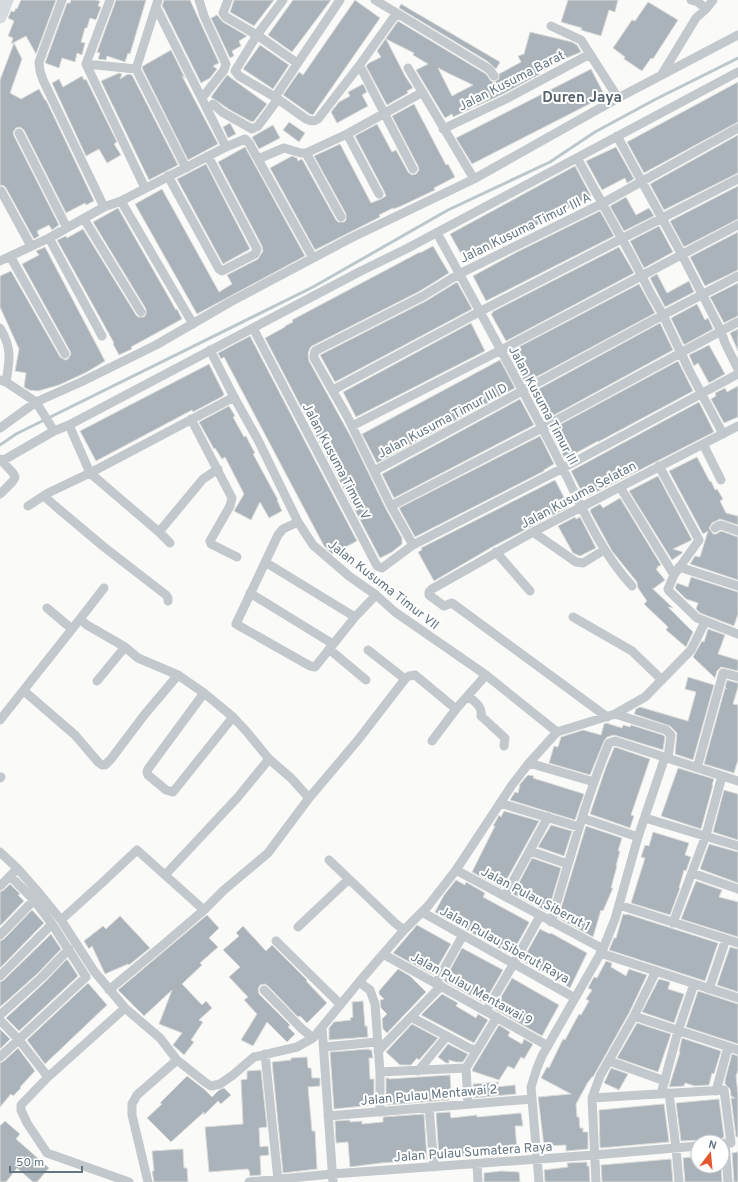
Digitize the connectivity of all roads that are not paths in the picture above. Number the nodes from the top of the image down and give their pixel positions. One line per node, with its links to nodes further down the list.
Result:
1 (7, 0): 14 (street)
2 (62, 0): 54 (street)
3 (110, 0): 20 (street)
4 (199, 0): 28 (street)
5 (228, 0): 16 (street)
6 (283, 0): 16 (street)
7 (340, 0): 19 (street)
8 (375, 0): 13 (street)
9 (691, 0): 12 (street)
10 (713, 0): 12 (street)
11 (157, 3): 22 (street); 28 (street)
12 (706, 9): 25 (street)
13 (396, 14): 26 (street); 29 (street)
14 (0, 17)
15 (550, 26): 18 (street)
16 (256, 35): 19 (street); 29 (street)
17 (738, 36): 25 (street)
18 (590, 54): 30 (street); 34 (street, Jalan Kusuma Barat)
19 (297, 63): 29 (street)
20 (86, 64): 22 (street); 49 (street)
21 (408, 68): 27 (street)
22 (136, 69): 43 (street)
23 (362, 70): 32 (street)
24 (738, 72): 37 (street)
25 (661, 75): 30 (street)
26 (494, 76)
27 (422, 92): 32 (street); 34 (street)
28 (202, 98): 38 (street)
29 (276, 98): 31 (street)
30 (618, 98): 46 (street)
31 (213, 104)
32 (384, 113): 36 (street); 44 (street)
33 (738, 128): 48 (street, Jalan Kusuma Timur III A)
34 (444, 129): 46 (street)
35 (19, 133): 59 (street)
36 (347, 134): 39 (street); 51 (street)
37 (617, 136): 41 (street); 48 (street)
38 (226, 147): 40 (street); 42 (street)
39 (306, 153): 42 (street); 55 (street)
40 (208, 156): 43 (street); 45 (street)
41 (577, 158): 53 (street); 60 (street)
42 (258, 159): 66 (street)
43 (186, 168): 45 (street)
44 (413, 170)
45 (168, 176): 49 (street)
46 (474, 179): 66 (street)
47 (738, 179): 57 (street)
48 (641, 181): 53 (street, Jalan Kusuma Timur III A); 57 (street)
49 (145, 188): 52 (street)
50 (1, 191): 63 (street)
51 (379, 194)
52 (121, 200): 54 (street); 76 (street)
53 (603, 203): 62 (street); 68 (street, Jalan Kusuma Timur III A)
54 (104, 207): 56 (street)
55 (341, 217)
56 (84, 219): 59 (street); 72 (street)
57 (662, 219): 62 (street); 64 (street)
58 (738, 225): 64 (street)
59 (67, 228): 61 (street)
60 (437, 232): 68 (street, Jalan Kusuma Timur III); 78 (street)
61 (49, 238): 63 (street); 80 (street)
62 (621, 239): 69 (street); 73 (street)
63 (31, 246): 65 (street)
64 (682, 254): 69 (street); 71 (street)
65 (10, 256): 67 (street); 84 (street)
66 (313, 258): 76 (street)
67 (0, 261)
68 (459, 274): 73 (street, Jalan Kusuma Timur III); 88 (street, Jalan Kusuma Timur III A)
69 (642, 275): 74 (street); 82 (street)
70 (738, 276): 71 (street, Jalan Kusuma Timur III D)
71 (702, 295): 74 (street, Jalan Kusuma Timur III D); 79 (street)
72 (141, 312)
73 (479, 312): 82 (street, Jalan Kusuma Timur III); 88 (street)
74 (663, 315): 83 (street); 89 (street, Jalan Kusuma Timur III D)
75 (738, 322): 79 (street)
76 (193, 324): 92 (street)
77 (0, 328): 87 (street)
78 (253, 328): 81 (street); 121 (street, Jalan Kusuma Timur V)
79 (721, 331): 83 (street); 85 (street)
80 (102, 336)
81 (210, 350): 91 (street, Jalan Kusuma Timur VII); 94 (street)
82 (501, 350): 89 (street, Jalan Kusuma Timur III); 95 (street)
83 (681, 353): 90 (street); 99 (street)
84 (65, 354)
85 (738, 369)
86 (738, 374): 90 (street)
87 (3, 381): 92 (street)
88 (333, 390): 95 (street, Jalan Kusuma Timur III A)
89 (522, 391): 99 (street, Jalan Kusuma Timur III); 106 (street, Jalan Kusuma Timur III D)
90 (701, 393): 100 (street); 104 (street)
91 (234, 397): 93 (street); 115 (street, Jalan Kusuma Timur VII)
92 (36, 402): 97 (street); 98 (street)
93 (191, 419): 105 (street); 107 (street)
94 (69, 426): 98 (street); 107 (street)
95 (352, 426): 106 (street, Jalan Kusuma Timur III A)
96 (738, 426): 100 (street, Jalan Kusuma Selatan)
97 (0, 428)
98 (53, 428): 102 (street)
99 (542, 428): 104 (street, Jalan Kusuma Timur III); 113 (street)
100 (723, 434): 101 (street, Jalan Kusuma Selatan)
101 (702, 444): 103 (street, Jalan Kusuma Selatan); 108 (street)
102 (1, 460): 110 (street)
103 (659, 466): 109 (street, Jalan Kusuma Selatan); 126 (street)
104 (563, 468): 114 (street, Jalan Kusuma Timur III); 121 (street)
105 (218, 469): 118 (street); 124 (street)
106 (374, 471): 113 (street, Jalan Kusuma Timur III A)
107 (90, 473): 111 (street); 118 (street)
108 (721, 480)
109 (620, 487): 114 (street, Jalan Kusuma Selatan); 126 (street)
110 (0, 494)
111 (44, 496): 112 (street); 133 (street)
112 (28, 506)
113 (391, 506): 121 (street, Jalan Kusuma Timur III A)
114 (581, 507): 119 (street, Jalan Kusuma Selatan); 122 (street, Jalan Kusuma Timur III)
115 (298, 522): 125 (street); 132 (street, Jalan Kusuma Timur VII)
116 (715, 528): 117 (street)
117 (738, 531)
118 (158, 532): 120 (street)
119 (533, 532): 122 (street); 123 (street, Jalan Kusuma Selatan)
120 (170, 543)
121 (413, 545)
122 (604, 550): 127 (street, Jalan Kusuma Timur III)
123 (496, 552): 130 (street); 155 (street, Jalan Kusuma Selatan)
124 (237, 557)
125 (265, 562): 131 (street); 136 (street)
126 (677, 571): 128 (street); 138 (street)
127 (632, 586)
128 (738, 586)
129 (104, 588): 137 (street)
130 (530, 591)
131 (250, 593): 141 (street); 141 (street)
132 (376, 595): 136 (street); 145 (street, Jalan Kusuma Timur VII)
133 (168, 600)
134 (47, 608): 139 (street)
135 (573, 617): 149 (street)
136 (355, 618): 141 (street)
137 (80, 619): 139 (street); 142 (street)
138 (705, 622): 140 (street); 149 (street)
139 (72, 629): 151 (street)
140 (738, 634)
141 (331, 646): 148 (street)
142 (125, 647): 144 (street); 150 (street)
143 (368, 650): 147 (street)
144 (178, 675): 151 (street); 152 (street)
145 (486, 675): 153 (street); 158 (street, Jalan Kusuma Timur VII)
146 (738, 677): 164 (street)
147 (405, 679): 154 (street); 168 (street)
148 (366, 680)
149 (662, 680): 155 (street)
150 (97, 681)
151 (24, 691): 157 (street)
152 (204, 693): 156 (street); 156 (street)
153 (468, 696): 154 (street); 160 (street)
154 (456, 709): 159 (street)
155 (611, 715): 158 (street); 161 (street)
156 (233, 717): 162 (street)
157 (0, 720)
158 (557, 732): 163 (street)
159 (432, 741)
160 (504, 746)
161 (666, 758): 164 (street); 167 (street); 171 (street)
162 (269, 759): 168 (street); 183 (street)
163 (529, 763): 167 (street); 169 (street)
164 (697, 768): 165 (street)
165 (722, 776): 166 (street); 173 (street)
166 (738, 781)
167 (594, 782): 172 (street)
168 (309, 798): 191 (street)
169 (500, 803): 170 (street); 181 (street)
170 (548, 817): 172 (street); 176 (street)
171 (645, 818): 173 (street); 174 (street)
172 (580, 822): 174 (street); 179 (street)
173 (706, 835): 175 (street); 182 (street)
174 (638, 837): 190 (street)
175 (738, 846)
176 (530, 851): 179 (street); 188 (street)
177 (0, 852): 180 (street)
178 (329, 860): 185 (street)
179 (568, 864): 195 (street)
180 (18, 868): 184 (street); 194 (street)
181 (456, 870): 188 (street, Jalan Pulau Siberut 1); 192 (street)
182 (692, 873): 187 (street); 196 (street)
183 (165, 875): 191 (street); 194 (street)
184 (10, 876): 186 (street); 189 (street)
185 (349, 879): 197 (street); 198 (street)
186 (0, 886)
187 (738, 889)
188 (505, 896): 193 (street, Jalan Pulau Siberut 1)
189 (34, 900): 194 (street); 199 (street)
190 (619, 905): 196 (street); 205 (street)
191 (204, 910): 214 (street)
192 (422, 912): 198 (street); 200 (street, Jalan Pulau Siberut Raya)
193 (540, 916): 195 (street, Jalan Pulau Siberut 1); 207 (street)
194 (56, 922): 204 (street); 209 (street); 214 (street)
195 (551, 922): 205 (street, Jalan Pulau Siberut 1)
196 (673, 923): 201 (street)
197 (298, 928)
198 (404, 930): 206 (street)
199 (0, 935)
200 (463, 935): 207 (street, Jalan Pulau Siberut Raya); 212 (street)
201 (726, 939): 203 (street); 213 (street)
202 (276, 941): 218 (street)
203 (738, 943)
204 (69, 949): 221 (street); 230 (street)
205 (602, 951): 208 (street, Jalan Pulau Siberut 1); 216 (street)
206 (383, 954): 210 (street); 212 (street, Jalan Pulau Mentawai 9)
207 (514, 964): 216 (street, Jalan Pulau Siberut Raya); 220 (street)
208 (656, 971): 211 (street, Jalan Pulau Siberut 1); 222 (street)
209 (0, 976)
210 (359, 982): 218 (street); 234 (street)
211 (694, 984): 213 (street, Jalan Pulau Siberut 1); 227 (street)
212 (439, 985): 220 (street, Jalan Pulau Mentawai 9); 223 (street)
213 (709, 989): 217 (street, Jalan Pulau Siberut 1)
214 (109, 990): 219 (street)
215 (264, 990): 229 (street)
216 (575, 998): 231 (street)
217 (738, 998)
218 (340, 1004): 226 (street)
219 (125, 1008): 239 (street); 244 (street)
220 (486, 1011): 224 (street, Jalan Pulau Mentawai 9)
221 (0, 1016)
222 (634, 1016): 227 (street); 240 (street)
223 (411, 1017): 228 (street); 234 (street)
224 (497, 1017): 231 (street, Jalan Pulau Mentawai 9); 235 (street)
225 (0, 1020): 230 (street)
226 (322, 1026): 229 (street); 233 (street)
227 (678, 1031): 232 (street); 245 (street)
228 (446, 1036): 235 (street); 242 (street)
229 (313, 1038): 237 (street)
230 (19, 1040): 238 (street); 244 (street)
231 (548, 1046): 249 (street)
232 (728, 1046): 236 (street); 246 (street)
233 (324, 1047): 234 (street); 253 (street)
234 (378, 1047): 243 (street)
235 (476, 1050): 241 (street)
236 (738, 1050)
237 (266, 1054): 239 (street); 262 (street)
238 (0, 1057)
239 (177, 1060): 264 (street)
240 (609, 1061): 245 (street); 248 (street)
241 (466, 1068): 242 (street); 250 (street)
242 (418, 1071): 243 (street)
243 (380, 1072): 252 (street)
244 (48, 1077): 263 (street)
245 (664, 1081): 247 (street)
246 (720, 1090): 247 (street); 254 (street)
247 (665, 1094): 248 (street); 256 (street)
248 (592, 1098): 257 (street)
249 (532, 1099): 250 (street, Jalan Pulau Mentawai 2); 258 (street)
250 (468, 1104): 251 (street, Jalan Pulau Mentawai 2)
251 (429, 1108): 252 (street, Jalan Pulau Mentawai 2); 260 (street)
252 (380, 1112): 253 (street, Jalan Pulau Mentawai 2)
253 (328, 1116): 261 (street)
254 (727, 1134)
255 (690, 1147): 256 (street, Jalan Pulau Sumatera Raya)
256 (676, 1148): 257 (street, Jalan Pulau Sumatera Raya); 269 (street)
257 (594, 1155): 258 (street, Jalan Pulau Sumatera Raya); 268 (street)
258 (537, 1159): 259 (street, Jalan Pulau Sumatera Raya); 267 (street)
259 (477, 1164): 260 (street, Jalan Pulau Sumatera Raya); 266 (street)
260 (434, 1167): 261 (street, Jalan Pulau Sumatera Raya)
261 (333, 1178): 262 (street, Jalan Pulau Sumatera Raya)
262 (278, 1180): 265 (street, Jalan Pulau Sumatera Raya)
263 (129, 1182)
264 (148, 1182)
265 (249, 1182)
266 (478, 1182)
267 (539, 1182)
268 (596, 1182)
269 (679, 1182)

